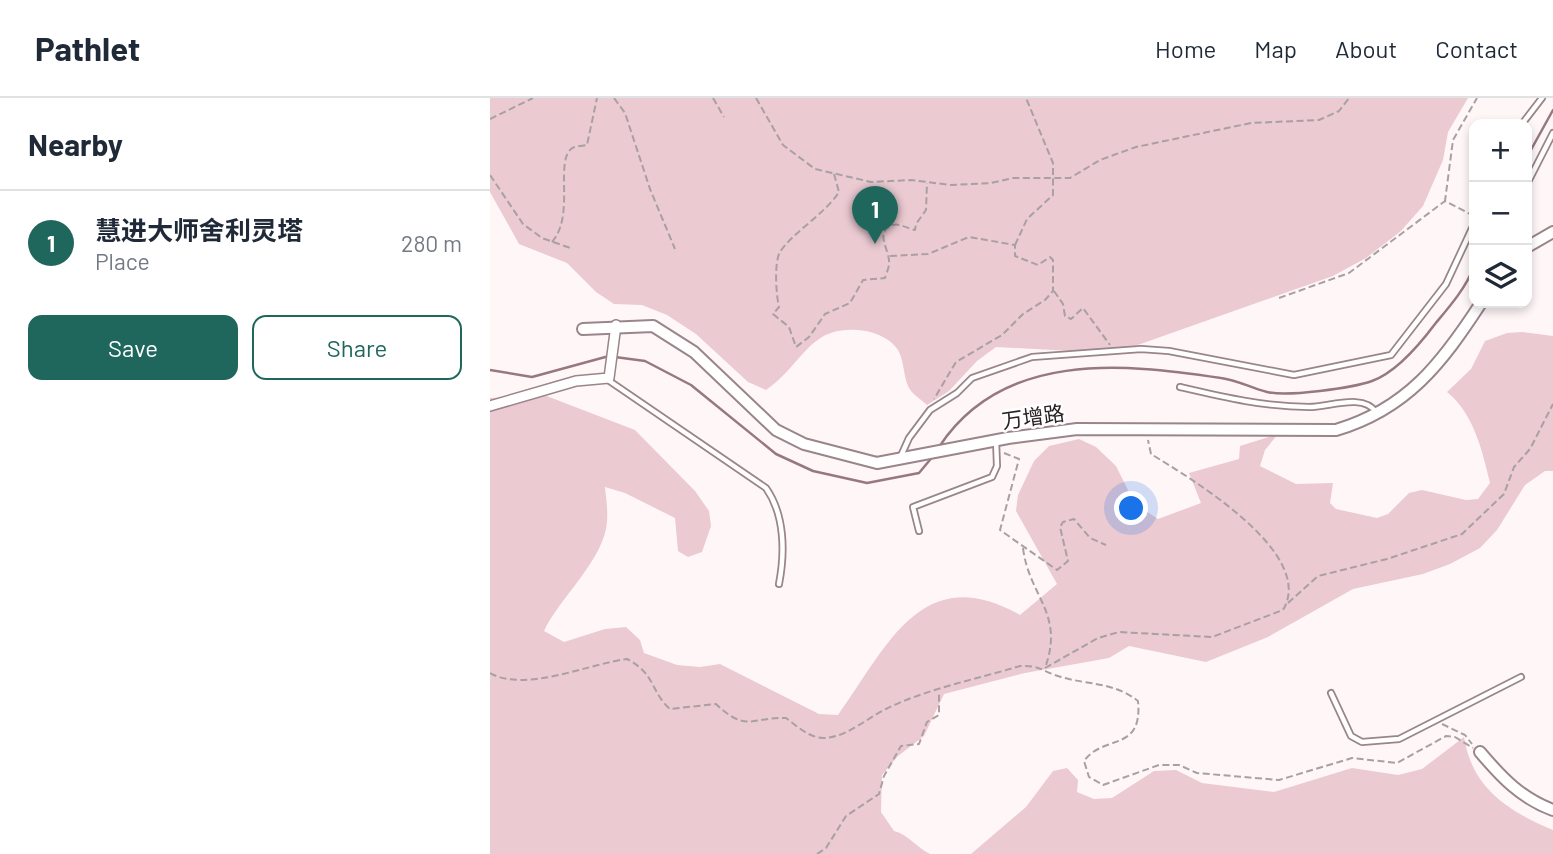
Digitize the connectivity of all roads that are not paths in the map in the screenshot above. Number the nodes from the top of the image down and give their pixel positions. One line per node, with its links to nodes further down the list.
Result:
1 (1542, 98): 2 (lane)
2 (1526, 119)
3 (1553, 134): 4 (lane)
4 (1528, 182)
5 (1553, 232): 7 (street)
6 (1469, 235): 16 (lane)
7 (1530, 245)
8 (1478, 308): 14 (street, 万增路)
9 (615, 325): 10 (street, 万增路); 11 (street); 16 (street, 万增路)
10 (583, 329)
11 (607, 379): 13 (street); 18 (lane)
12 (1180, 387): 14 (lane)
13 (490, 406)
14 (1378, 415): 15 (street, 万增路)
15 (996, 446): 16 (street, 万增路); 17 (lane)
16 (900, 459)
17 (919, 531)
18 (779, 584)
19 (1521, 677): 20 (lane)
20 (1331, 692)
21 (1480, 752): 22 (street)
22 (1553, 810)

